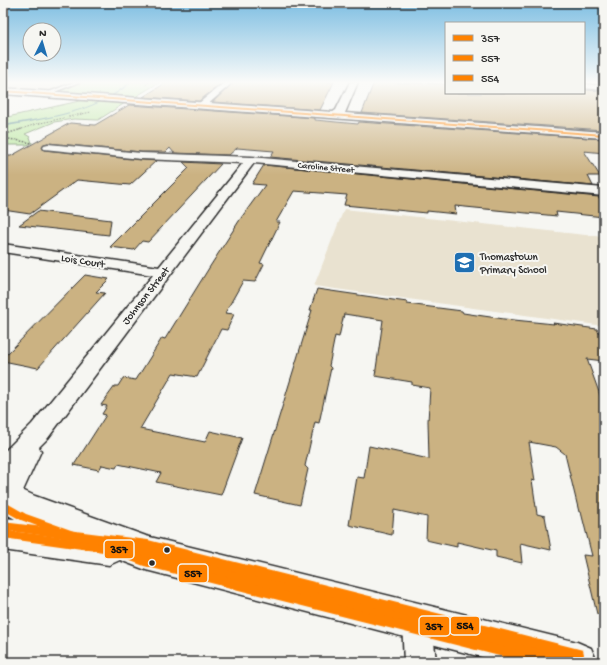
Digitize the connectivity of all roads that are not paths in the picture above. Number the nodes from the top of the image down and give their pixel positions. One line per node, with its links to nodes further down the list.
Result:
1 (310, 113): 3 (street)
2 (339, 113): 3 (street)
3 (336, 115): 4 (street)
4 (604, 134)
5 (48, 147): 6 (street, Caroline Street)
6 (251, 160): 7 (street, Caroline Street); 9 (street, Johnson Street)
7 (604, 192)
8 (3, 248): 9 (street, Lois Court)
9 (163, 272): 10 (street, Johnson Street)
10 (5, 493): 12 (street)
11 (3, 534): 12 (street)
12 (146, 553): 13 (street)
13 (417, 622): 14 (street); 15 (street)
14 (420, 662)
15 (577, 662)

